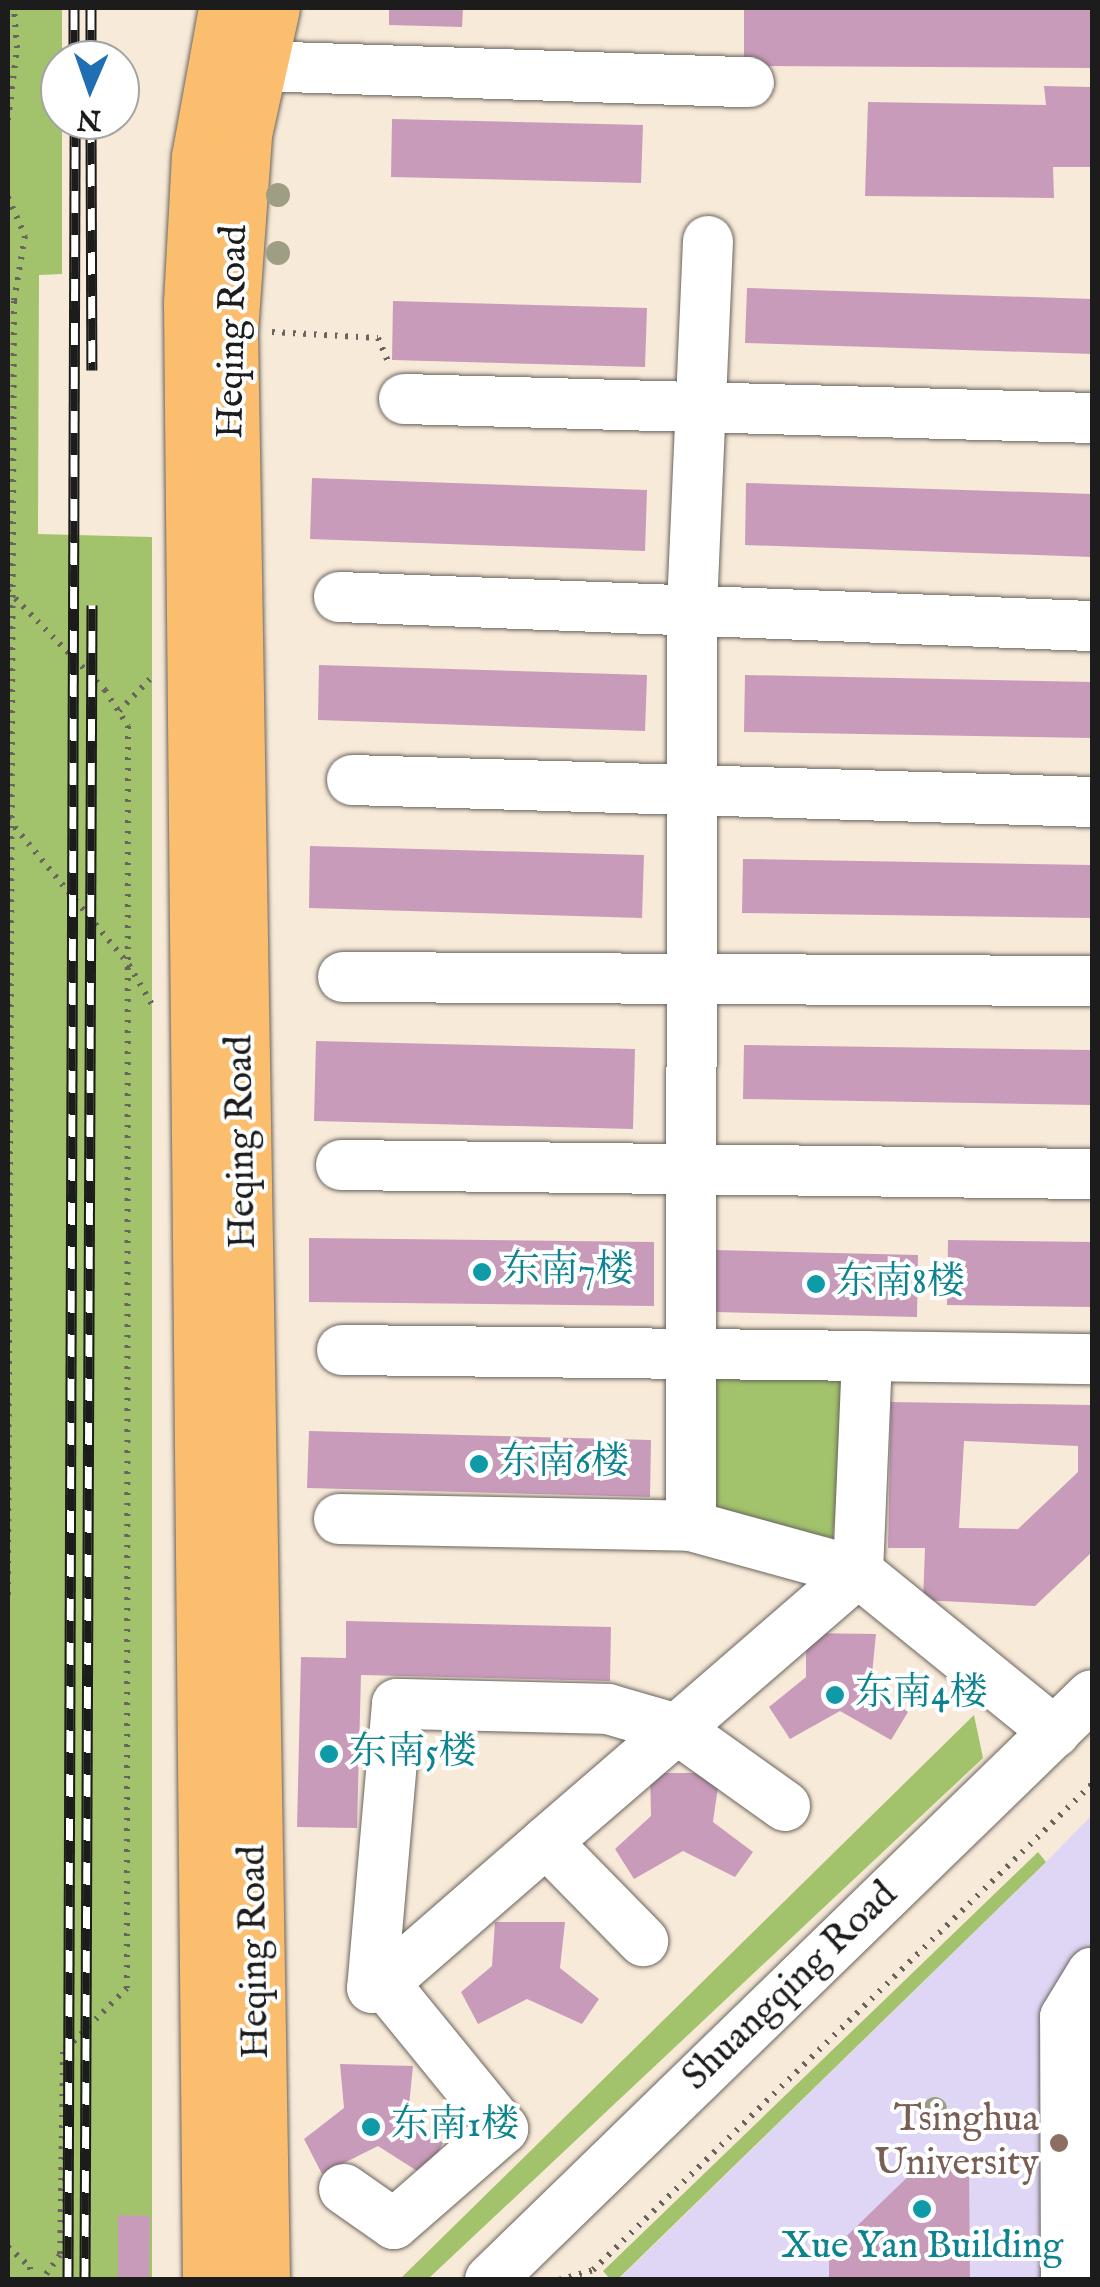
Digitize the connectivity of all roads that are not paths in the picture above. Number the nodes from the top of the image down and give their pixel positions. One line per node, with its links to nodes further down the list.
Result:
1 (226, 8): 37 (main road, Heqing Road)
2 (272, 8): 3 (main road, Heqing Road)
3 (258, 66): 4 (street); 38 (main road, Heqing Road)
4 (748, 82)
5 (708, 242): 7 (street)
6 (404, 400): 7 (street)
7 (704, 406): 8 (street); 10 (street)
8 (1092, 418)
9 (339, 597): 10 (street)
10 (692, 610): 11 (street); 13 (street)
11 (1092, 626)
12 (352, 780): 13 (street)
13 (692, 790): 14 (street); 16 (street)
14 (1092, 802)
15 (343, 977): 16 (street)
16 (692, 977): 17 (street); 19 (street)
17 (1092, 981)
18 (341, 1166): 19 (street)
19 (692, 1167): 20 (street); 22 (street)
20 (1092, 1174)
21 (342, 1350): 22 (street)
22 (692, 1352): 23 (street); 26 (street)
23 (867, 1356): 24 (street); 27 (street)
24 (1092, 1359)
25 (339, 1518): 26 (street)
26 (692, 1526): 27 (street)
27 (858, 1572): 29 (street); 30 (street)
28 (1092, 1695): 30 (street, Shuangqing Road)
29 (677, 1729): 31 (street); 32 (street); 35 (street)
30 (1055, 1732): 39 (street, Shuangqing Road)
31 (785, 1806)
32 (546, 1842): 33 (street); 35 (street)
33 (643, 1941)
34 (1092, 1973): 40 (street)
35 (384, 1984): 36 (street)
36 (344, 2189)
37 (210, 2280)
38 (262, 2280)
39 (490, 2280)
40 (1066, 2280)

